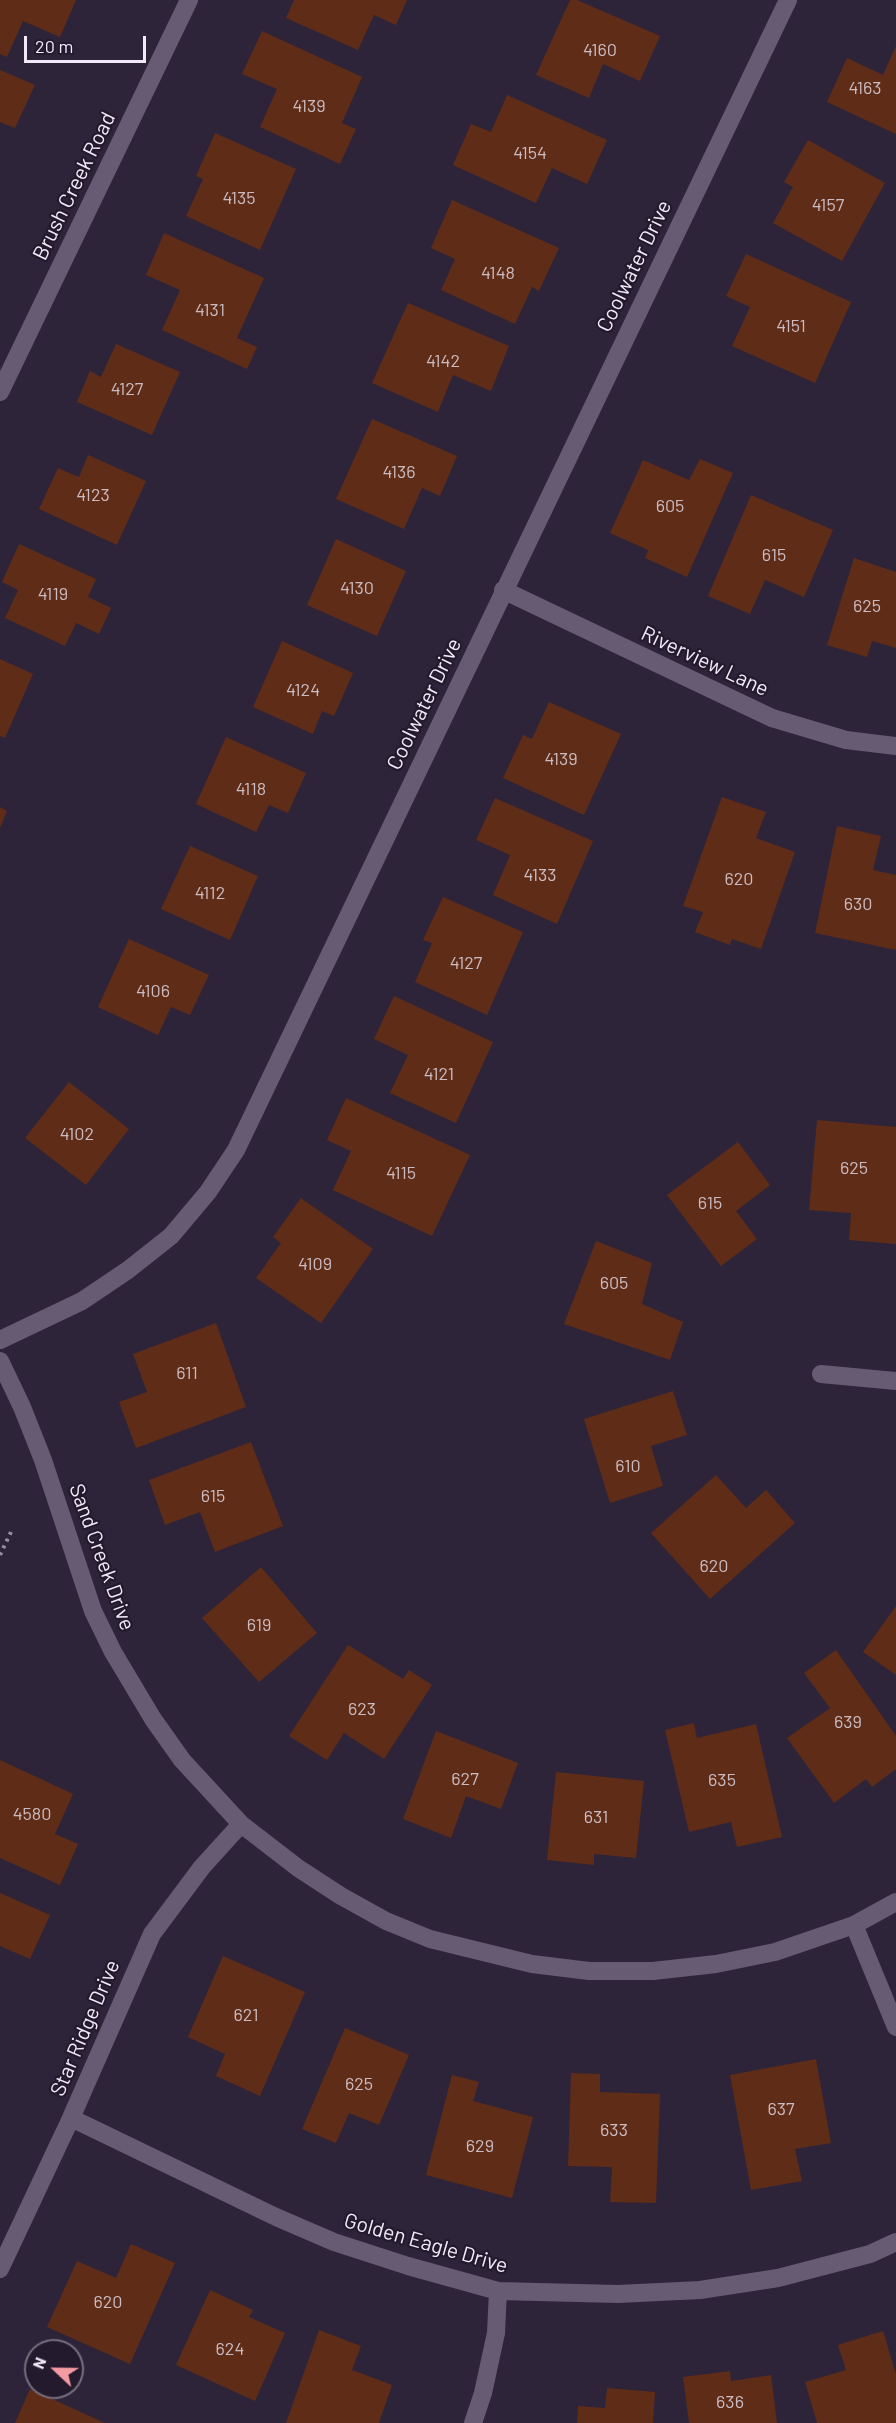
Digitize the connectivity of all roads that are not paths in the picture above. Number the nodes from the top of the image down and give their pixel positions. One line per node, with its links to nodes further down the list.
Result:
1 (189, 0): 3 (street, Brush Creek Road)
2 (788, 0): 4 (street, Coolwater Drive)
3 (0, 392)
4 (503, 590): 5 (street, Riverview Lane); 6 (street, Coolwater Drive)
5 (896, 746)
6 (0, 1340)
7 (0, 1361): 10 (street, Sand Creek Drive)
8 (821, 1374): 9 (street)
9 (896, 1381)
10 (241, 1824): 12 (street, Sand Creek Drive); 14 (street, Star Ridge Drive)
11 (896, 1902): 12 (street, Sand Creek Drive)
12 (854, 1925): 13 (street)
13 (896, 2026)
14 (71, 2118): 16 (street, Star Ridge Drive); 17 (street, Golden Eagle Drive)
15 (896, 2242): 17 (street, Golden Eagle Drive)
16 (0, 2269)
17 (498, 2291): 18 (street)
18 (473, 2423)

